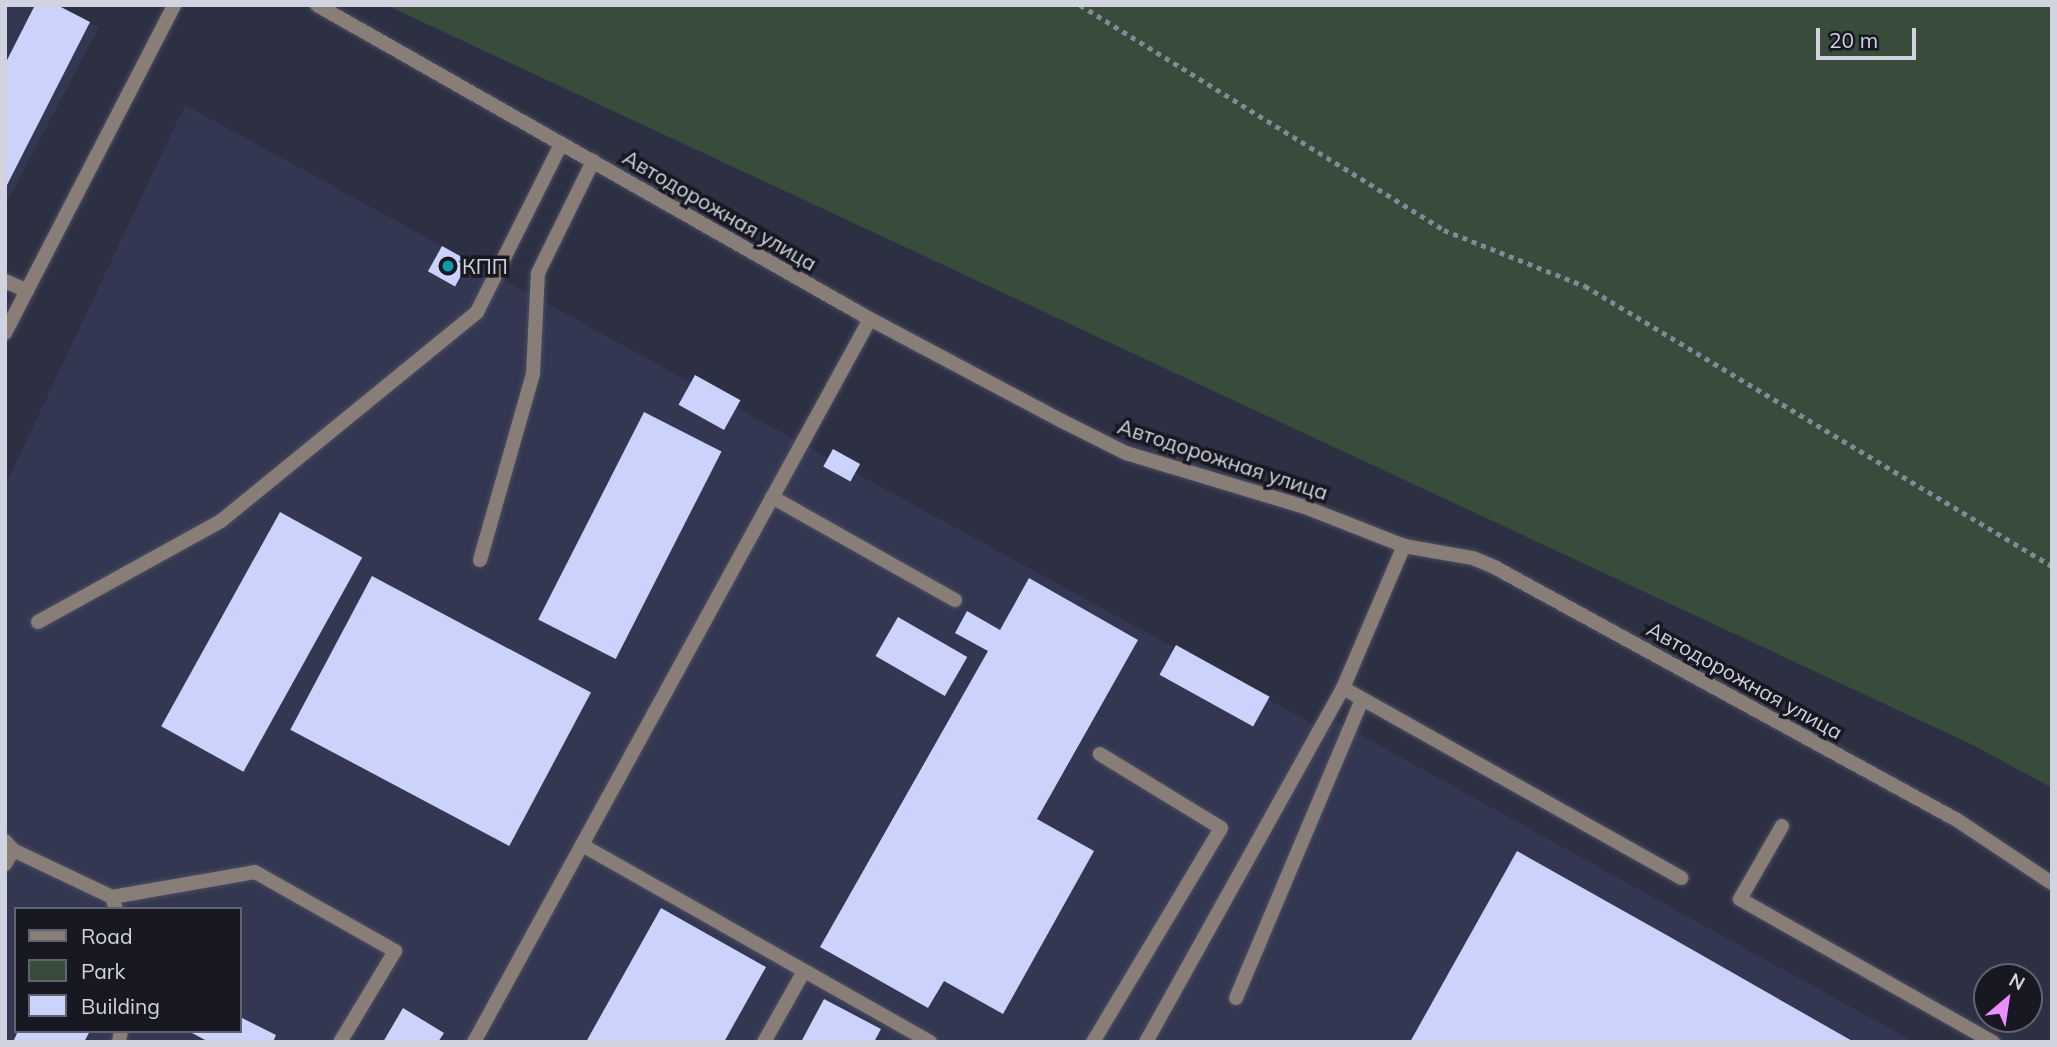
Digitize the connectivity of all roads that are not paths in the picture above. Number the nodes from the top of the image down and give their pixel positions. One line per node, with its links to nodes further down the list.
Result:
1 (174, 5): 6 (street)
2 (317, 5): 3 (street, Автодорожная улица)
3 (561, 144): 4 (street, Автодорожная улица); 13 (street)
4 (593, 161): 7 (street, Автодорожная улица); 11 (street)
5 (5, 281): 6 (street)
6 (27, 291): 8 (street)
7 (870, 319): 9 (street); 10 (street, Автодорожная улица)
8 (5, 333)
9 (772, 497): 12 (street); 19 (street)
10 (1404, 546): 14 (street); 22 (street, Автодорожная улица)
11 (480, 560)
12 (955, 600)
13 (38, 622)
14 (1343, 688): 15 (street); 31 (street)
15 (1362, 699): 21 (street); 25 (street)
16 (1100, 754): 30 (street)
17 (1782, 826): 32 (street)
18 (9, 845): 20 (street); 23 (street)
19 (582, 845): 24 (street); 27 (street)
20 (5, 864)
21 (1681, 877)
22 (2052, 883)
23 (114, 903): 26 (street)
24 (804, 971): 28 (street); 29 (street)
25 (1236, 998)
26 (340, 1042)
27 (474, 1042)
28 (764, 1042)
29 (930, 1042)
30 (1093, 1042)
31 (1146, 1042)
32 (1993, 1042)

